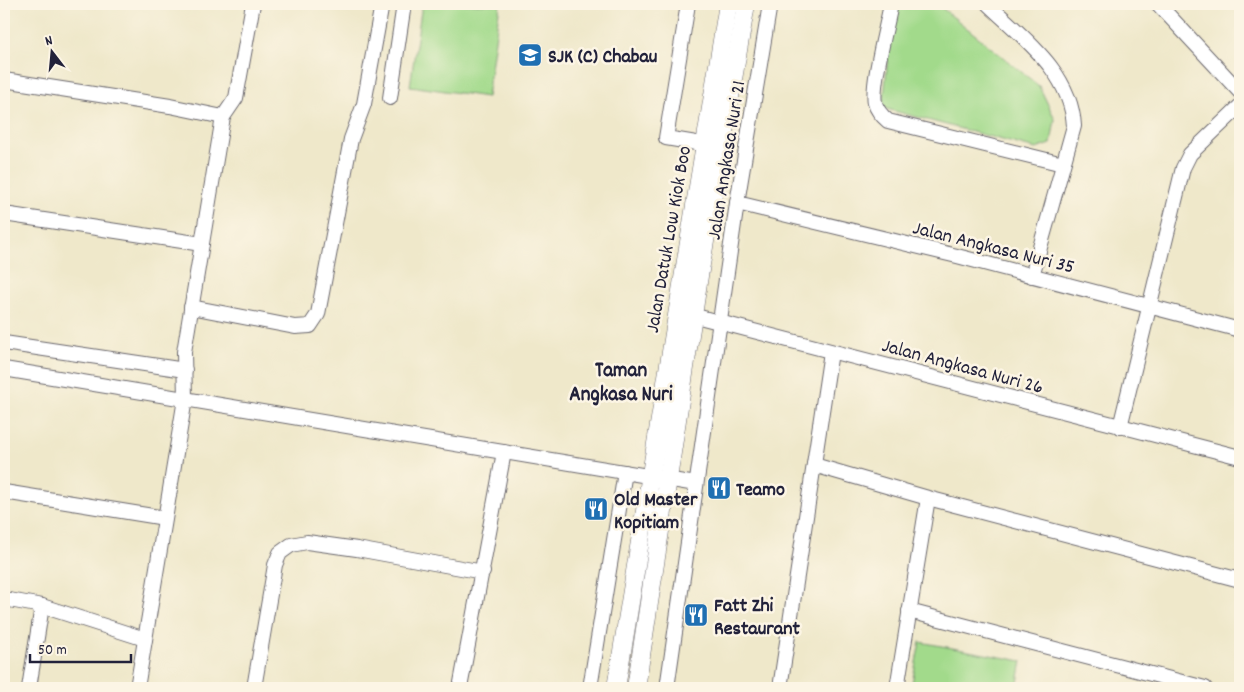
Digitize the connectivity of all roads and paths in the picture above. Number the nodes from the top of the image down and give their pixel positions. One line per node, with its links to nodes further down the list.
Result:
1 (253, 4): 15 (street)
2 (382, 4): 23 (street)
3 (404, 4): 13 (street)
4 (688, 4): 16 (street)
5 (728, 4): 16 (main road, Jalan Datuk Low Kiok Boo)
6 (746, 4): 16 (main road, Jalan Datuk Low Kiok Boo)
7 (770, 4): 18 (street, Jalan Angkasa Nuri 21)
8 (891, 4): 17 (street)
9 (988, 4): 17 (street)
10 (1158, 4): 12 (street)
11 (4, 80): 15 (street)
12 (1240, 92)
13 (390, 98)
14 (1240, 106): 22 (street)
15 (223, 117): 20 (street)
16 (713, 145): 24 (main road, Jalan Datuk Low Kiok Boo)
17 (1063, 164): 21 (street)
18 (737, 204): 21 (street, Jalan Angkasa Nuri 35); 25 (street, Jalan Angkasa Nuri 21)
19 (4, 214): 20 (street)
20 (202, 244): 23 (street)
21 (1032, 276): 22 (street, Jalan Angkasa Nuri 35)
22 (1148, 306): 26 (street, Jalan Angkasa Nuri 35); 32 (street)
23 (191, 307): 30 (street)
24 (685, 313): 25 (street, Jalan Angkasa Nuri 26); 37 (main road, Jalan Datuk Low Kiok Boo); 38 (main road, Jalan Datuk Low Kiok Boo)
25 (720, 322): 28 (street, Jalan Angkasa Nuri 26); 39 (street, Jalan Angkasa Nuri 21)
26 (1240, 330)
27 (4, 343): 30 (street)
28 (831, 352): 32 (street, Jalan Angkasa Nuri 26); 35 (street)
29 (4, 369): 31 (street)
30 (185, 370): 31 (street)
31 (184, 399): 33 (street); 42 (street)
32 (1120, 427): 34 (street, Jalan Angkasa Nuri 26)
33 (504, 452): 36 (street); 43 (street)
34 (1240, 458)
35 (814, 464): 41 (street); 57 (street)
36 (625, 472): 37 (street); 53 (street)
37 (650, 476): 38 (street); 54 (main road, Jalan Datuk Low Kiok Boo)
38 (668, 479): 39 (street); 55 (main road, Jalan Datuk Low Kiok Boo)
39 (696, 484): 56 (street, Jalan Angkasa Nuri 21)
40 (4, 492): 42 (street)
41 (928, 498): 44 (street); 47 (street)
42 (165, 518): 48 (street)
43 (483, 572): 51 (street); 52 (street)
44 (1240, 580)
45 (4, 599): 46 (street)
46 (42, 606): 48 (street); 49 (street)
47 (909, 611): 58 (street); 59 (street)
48 (145, 639): 50 (street)
49 (29, 688)
50 (137, 688)
51 (254, 688)
52 (460, 688)
53 (590, 688)
54 (616, 688)
55 (636, 688)
56 (667, 688)
57 (780, 688)
58 (897, 688)
59 (1205, 688)

